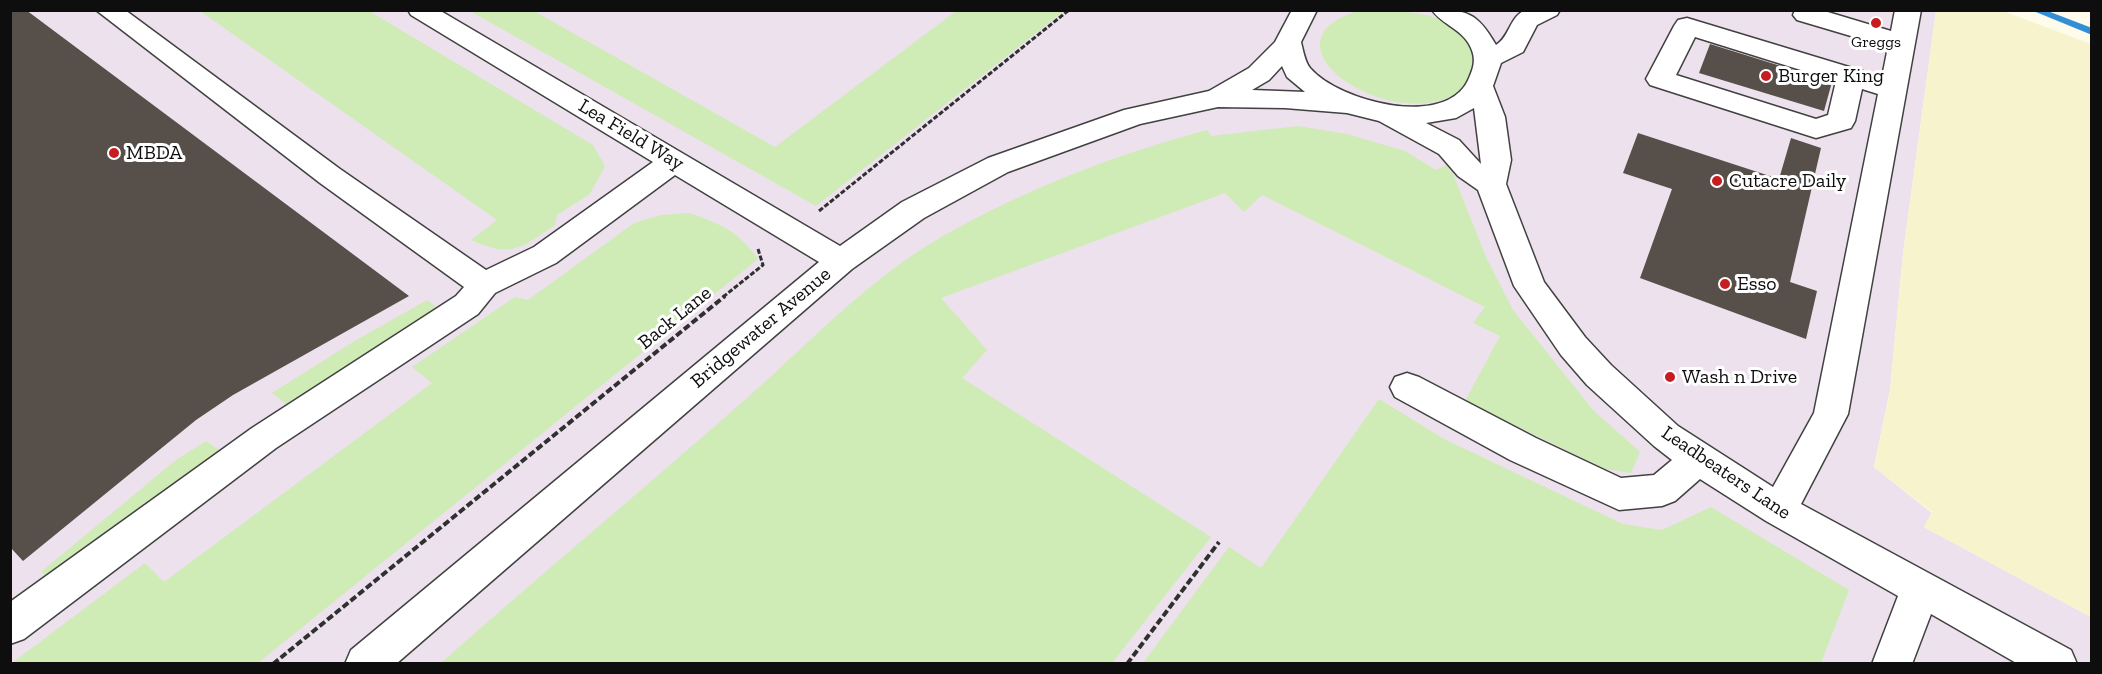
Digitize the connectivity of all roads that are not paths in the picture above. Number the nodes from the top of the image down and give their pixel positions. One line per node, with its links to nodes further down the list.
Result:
1 (108, 10): 19 (street)
2 (420, 10): 16 (street, Lea Field Way)
3 (1444, 10): 9 (street)
4 (1548, 10): 9 (street)
5 (1808, 10): 8 (street)
6 (1908, 10): 8 (street)
7 (1295, 22): 13 (street, Bridgewater Avenue); 14 (street, Bridgewater Avenue)
8 (1902, 43): 12 (street)
9 (1488, 59): 11 (street)
10 (1851, 76): 10 (street); 12 (street)
11 (1481, 88): 15 (street, Bridgewater Avenue); 17 (street)
12 (1893, 89): 22 (street)
13 (1218, 98): 14 (street, Bridgewater Avenue); 18 (street, Bridgewater Avenue)
14 (1344, 105): 15 (street, Bridgewater Avenue)
15 (1389, 115): 17 (street)
16 (675, 161): 18 (street, Lea Field Way); 19 (street)
17 (1491, 184): 21 (street, Leadbeaters Lane)
18 (841, 261): 25 (street, Bridgewater Avenue)
19 (484, 285): 24 (street)
20 (1407, 387): 21 (street)
21 (1698, 459): 22 (street, Leadbeaters Lane)
22 (1779, 510): 23 (street, Leadbeaters Lane)
23 (1921, 588): 26 (street); 27 (street, Leadbeaters Lane)
24 (10, 626)
25 (365, 663)
26 (1892, 663)
27 (2057, 663)

